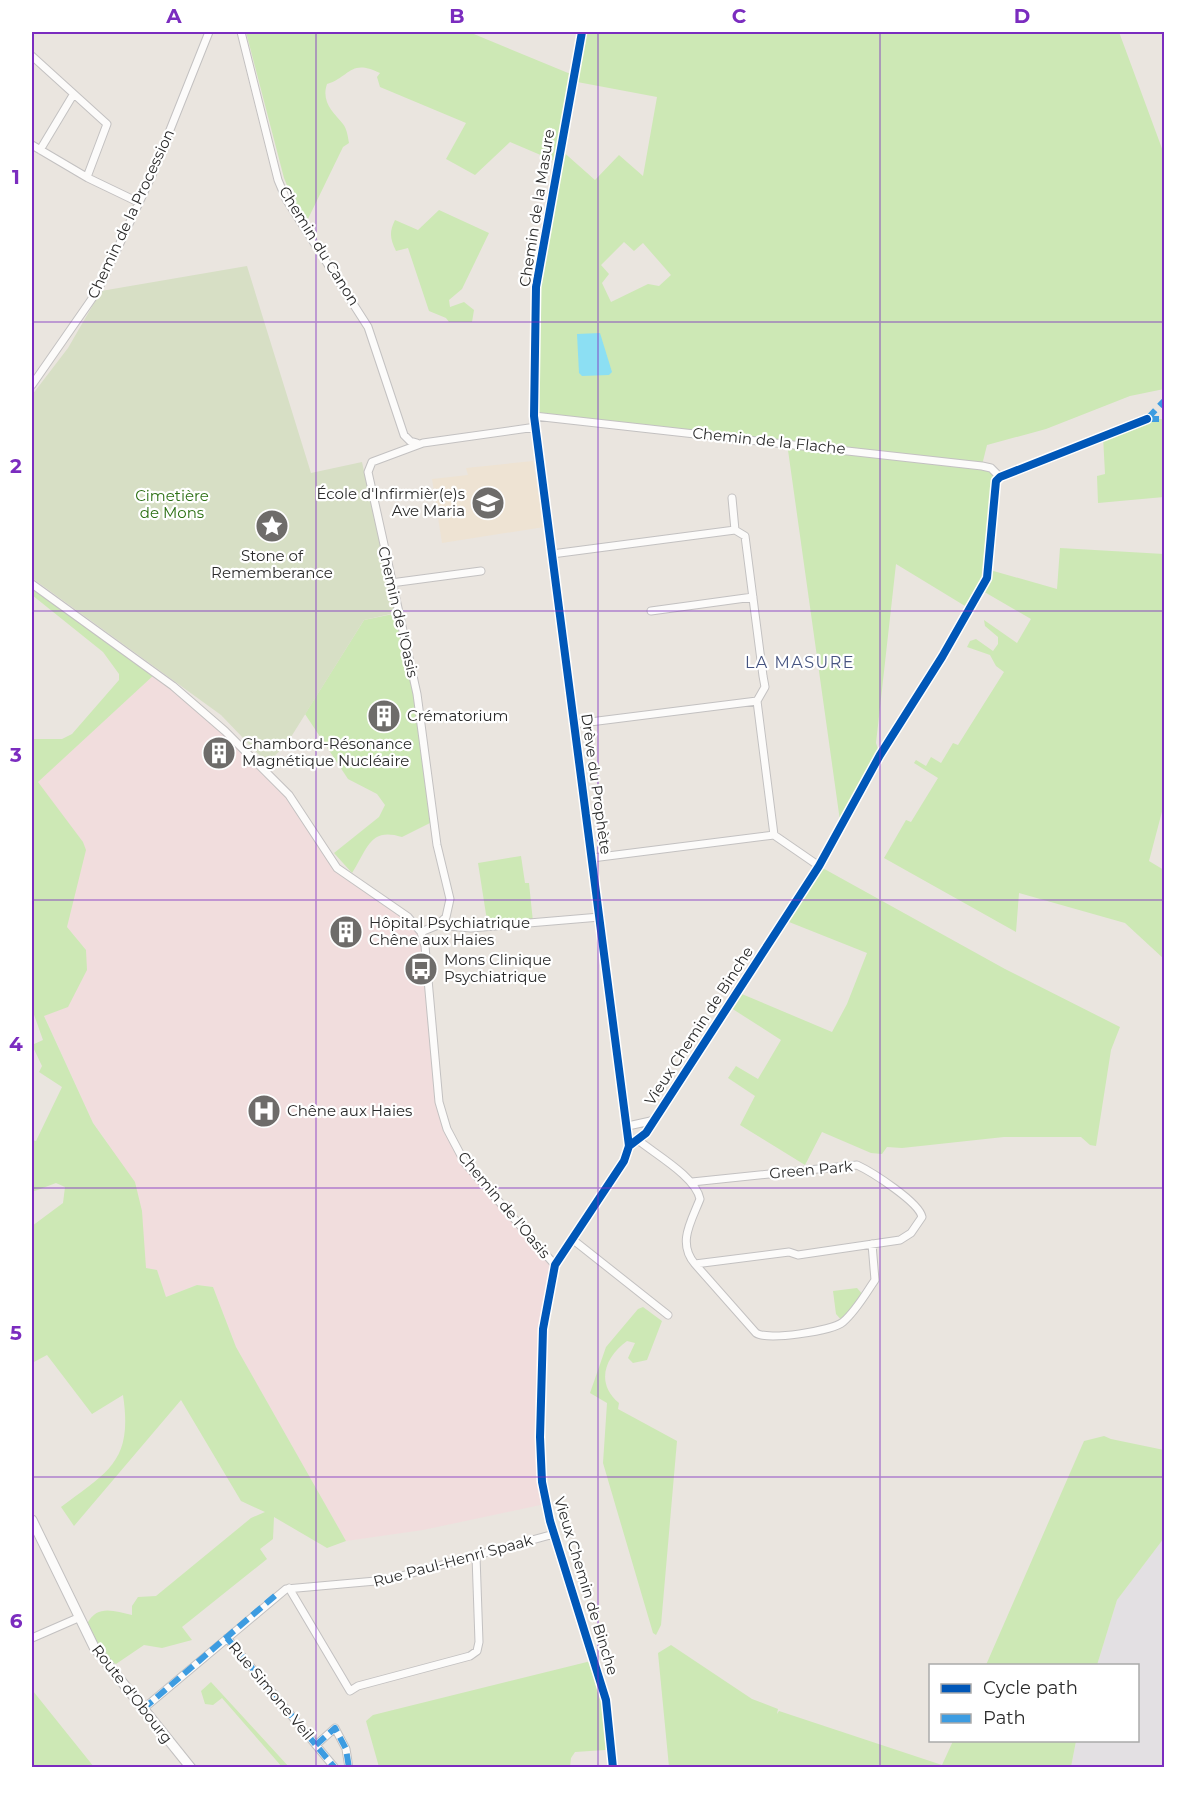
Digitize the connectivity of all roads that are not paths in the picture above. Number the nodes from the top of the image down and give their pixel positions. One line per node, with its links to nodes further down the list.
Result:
1 (209, 32): 9 (street, Chemin de la Procession)
2 (241, 32): 14 (street, Chemin du Canon)
3 (582, 32): 11 (street, Chemin de la Masure)
4 (32, 56): 5 (street)
5 (73, 94): 7 (street); 8 (street)
6 (32, 145): 7 (street)
7 (40, 150): 8 (street)
8 (87, 177): 9 (street)
9 (138, 202): 10 (street, Chemin de la Procession)
10 (32, 385)
11 (534, 416): 13 (street, Chemin de la Masure); 15 (street, Chemin de la Flache)
12 (1147, 419): 15 (street)
13 (536, 427): 14 (street, Chemin de l'Oasis); 18 (street, Drève du Prophète)
14 (423, 442): 20 (street, Chemin de l'Oasis)
15 (1000, 477): 28 (street, Vieux Chemin de Binche)
16 (732, 498): 17 (street)
17 (735, 530): 18 (street); 22 (street)
18 (552, 554): 25 (street, Drève du Prophète)
19 (481, 571): 20 (street)
20 (391, 583): 30 (street, Chemin de l'Oasis)
21 (32, 584): 31 (street)
22 (753, 597): 23 (street); 24 (street)
23 (651, 611)
24 (757, 700): 25 (street); 26 (street)
25 (574, 724): 27 (street, Drève du Prophète)
26 (774, 835): 27 (street); 28 (street)
27 (592, 858): 29 (street, Drève du Prophète)
28 (819, 866): 32 (street, Vieux Chemin de Binche)
29 (600, 916): 30 (street); 33 (street, Drève du Prophète)
30 (438, 925): 31 (street)
31 (421, 932): 40 (street, Chemin de l'Oasis)
32 (655, 1120): 33 (street, Vieux Chemin de Binche); 34 (street, Vieux Chemin de Binche)
33 (628, 1126): 35 (street, Drève du Prophète)
34 (638, 1140): 35 (street, Vieux Chemin de Binche); 36 (street)
35 (629, 1146): 37 (street, Vieux Chemin de Binche)
36 (692, 1182): 38 (street, Green Park); 39 (street)
37 (572, 1239): 40 (street, Vieux Chemin de Binche); 41 (street)
38 (872, 1244): 39 (street, Green Park); 39 (street)
39 (695, 1264)
40 (555, 1265): 43 (street, Vieux Chemin de Binche)
41 (668, 1315)
42 (32, 1520): 46 (main road, Route d'Obourg)
43 (554, 1534): 44 (street, Rue Paul-Henri Spaak); 54 (street, Vieux Chemin de Binche)
44 (476, 1557): 45 (street, Rue Paul-Henri Spaak); 45 (street)
45 (289, 1588): 48 (street)
46 (78, 1618): 47 (street); 49 (main road, Route d'Obourg)
47 (32, 1638)
48 (227, 1638): 49 (street); 50 (street, Rue Simone Veil)
49 (143, 1709): 51 (main road, Route d'Obourg)
50 (316, 1745): 52 (street, Rue Simone Veil); 53 (street, Rue Simone Veil)
51 (191, 1767)
52 (335, 1767)
53 (350, 1767)
54 (613, 1767)

